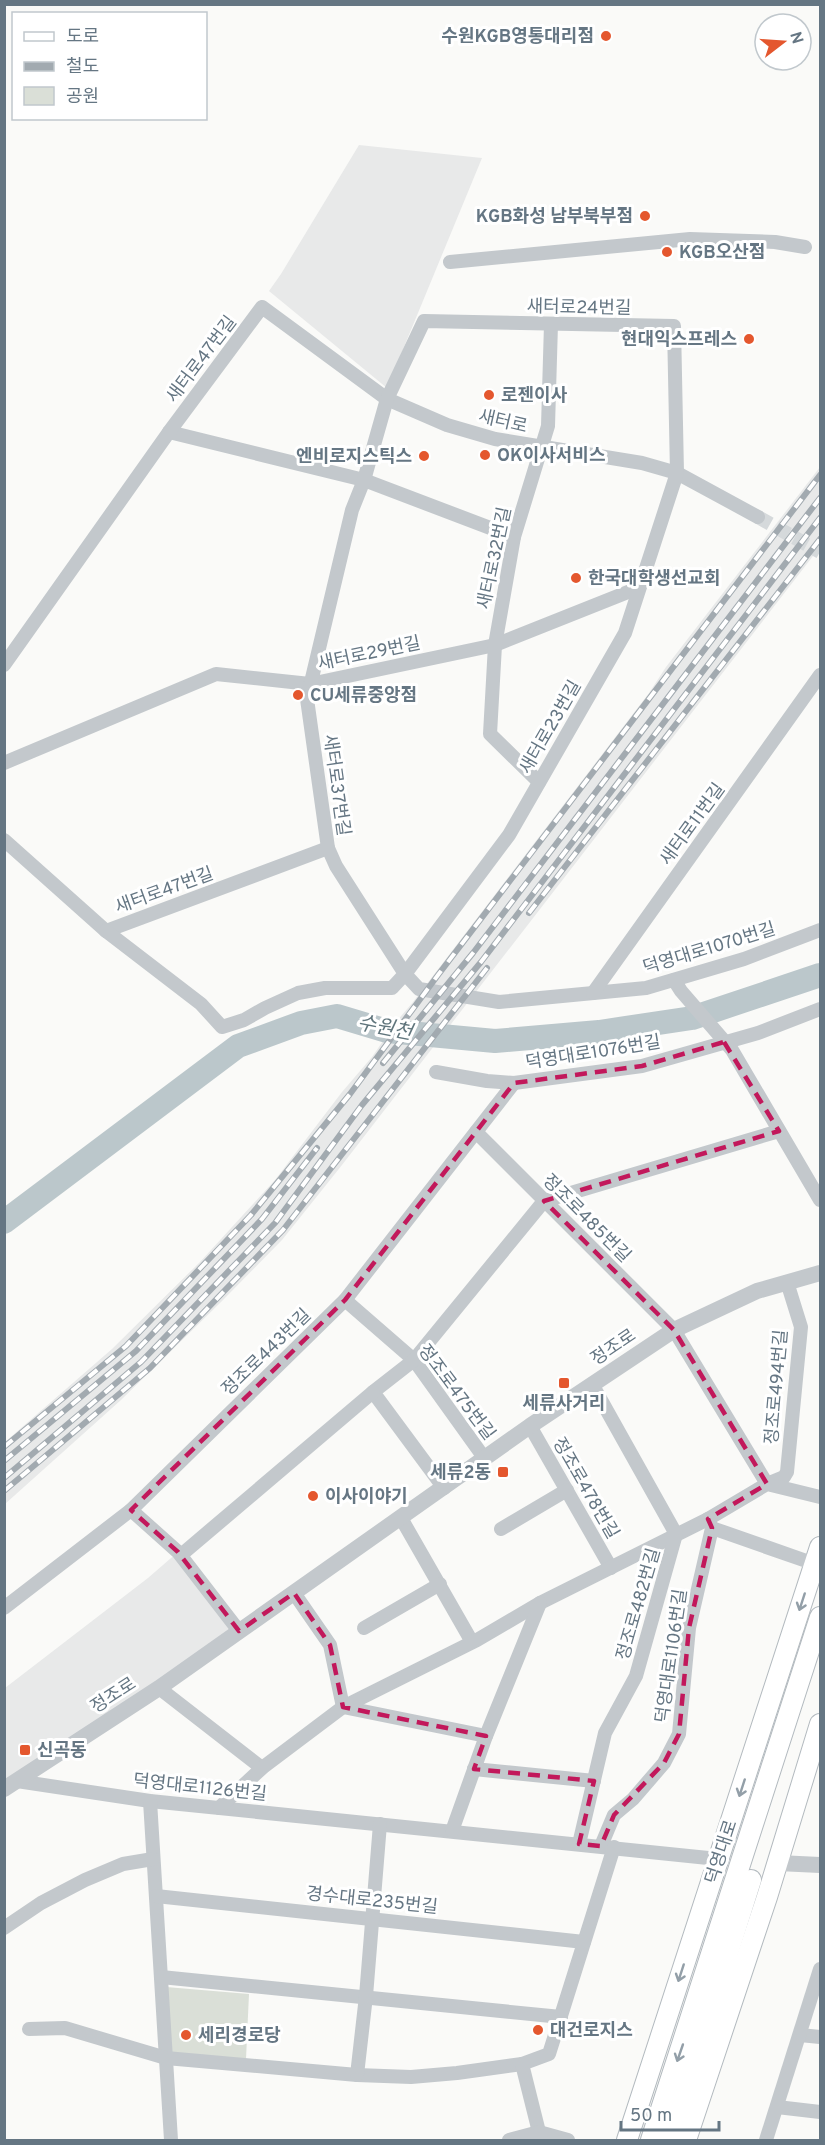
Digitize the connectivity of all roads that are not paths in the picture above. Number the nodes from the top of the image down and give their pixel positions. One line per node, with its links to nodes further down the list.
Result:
1 (805, 247): 2 (street)
2 (450, 262)
3 (262, 307): 5 (street, 새터로); 6 (street, 새터로47번길)
4 (551, 324): 5 (street, 새터로24번길); 7 (street, 새터로32번길); 8 (street, 새터로24번길)
5 (387, 399): 7 (street, 새터로); 9 (street, 새터로37번길)
6 (169, 432): 9 (street); 14 (street, 새터로47번길)
7 (541, 447): 8 (street, 새터로); 11 (street, 새터로32번길)
8 (677, 473): 10 (street, 새터로); 12 (street, 새터로23번길)
9 (364, 480): 11 (street); 16 (street, 새터로37번길)
10 (758, 517)
11 (514, 537): 13 (street, 새터로32번길)
12 (638, 588): 13 (street, 새터로29번길); 18 (street, 새터로23번길)
13 (495, 645): 16 (street, 새터로29번길); 18 (street, 새터로32번길)
14 (4, 665)
15 (820, 675): 25 (street, 새터로11번길)
16 (310, 684): 17 (street, 새터로29번길); 20 (street, 새터로37번길)
17 (4, 763)
18 (540, 782): 23 (street, 새터로23번길)
19 (4, 840): 22 (street, 새터로47번길)
20 (328, 848): 22 (street, 새터로47번길); 23 (street, 새터로37번길)
21 (820, 930): 24 (street, 덕영대로1070번길)
22 (106, 931): 23 (street)
23 (405, 974): 25 (street, 덕영대로1070번길)
24 (677, 985): 25 (street, 덕영대로1070번길); 27 (street)
25 (593, 993)
26 (820, 1009): 27 (street, 덕영대로1076번길)
27 (720, 1038): 29 (street, 덕영대로1076번길); 30 (street)
28 (436, 1072): 29 (street, 덕영대로1076번길)
29 (514, 1083): 31 (street, 정조로443번길)
30 (779, 1131): 32 (street); 33 (street)
31 (476, 1132): 33 (street, 정조로485번길); 36 (street, 정조로443번길)
32 (820, 1198)
33 (544, 1201): 37 (street, 정조로485번길); 38 (street)
34 (820, 1273): 35 (street, 정조로)
35 (787, 1282): 37 (street, 정조로); 43 (street, 정조로494번길)
36 (345, 1300): 38 (street, 정조로475번길); 47 (street, 정조로443번길)
37 (674, 1330): 39 (street, 정조로); 43 (street, 정조로485번길)
38 (414, 1360): 40 (street); 42 (street, 정조로475번길)
39 (592, 1384): 41 (street, 정조로); 51 (street, 정조로482번길)
40 (373, 1392): 44 (street); 52 (street)
41 (530, 1426): 42 (street, 정조로); 45 (street, 정조로478번길)
42 (485, 1459): 44 (street, 정조로)
43 (766, 1484): 46 (street); 49 (street)
44 (444, 1488): 48 (street, 정조로)
45 (567, 1490): 50 (street); 54 (street, 정조로478번길)
46 (820, 1497)
47 (131, 1510): 52 (street); 58 (street, 정조로443번길)
48 (401, 1518): 55 (street); 56 (street, 정조로)
49 (710, 1524): 51 (street); 53 (street, 덕영대로); 77 (street, 덕영대로1106번길)
50 (501, 1529)
51 (676, 1534): 54 (street); 70 (street, 정조로482번길)
52 (179, 1554): 61 (street)
53 (818, 1556): 79 (main road, 덕영대로, one-way to 79)
54 (611, 1568): 57 (street)
55 (440, 1584): 60 (street); 62 (street)
56 (294, 1593): 61 (street, 정조로); 65 (street)
57 (540, 1603): 62 (street); 67 (street)
58 (4, 1608)
59 (820, 1617): 90 (main road, 덕영대로)
60 (364, 1628)
61 (239, 1631): 64 (street, 정조로)
62 (472, 1642): 65 (street)
63 (820, 1660): 90 (main road, 덕영대로)
64 (159, 1688): 68 (street); 71 (street, 정조로)
65 (343, 1707): 67 (street); 68 (street)
66 (820, 1724): 80 (main road)
67 (486, 1736): 69 (street)
68 (261, 1768): 73 (street)
69 (474, 1769): 70 (street); 75 (street)
70 (594, 1781): 76 (street, 정조로482번길)
71 (11, 1785): 72 (street, 덕영대로1126번길)
72 (150, 1801): 73 (street, 덕영대로1126번길); 78 (street)
73 (219, 1808): 74 (street, 덕영대로1126번길)
74 (380, 1824): 75 (street, 덕영대로1126번길); 84 (street)
75 (452, 1831): 76 (street, 덕영대로1126번길)
76 (579, 1844): 77 (street, 덕영대로1126번길)
77 (608, 1847): 79 (street, 덕영대로1126번길); 87 (street)
78 (153, 1859): 82 (street); 85 (street)
79 (718, 1859): 83 (main road, 덕영대로)
80 (778, 1863): 81 (street); 86 (main road)
81 (820, 1865)
82 (156, 1896): 84 (street, 경수대로235번길); 89 (street)
83 (702, 1910): 90 (main road); 107 (main road, 덕영대로, one-way to 107)
84 (372, 1918): 87 (street, 경수대로235번길); 91 (street)
85 (4, 1928)
86 (755, 1928): 90 (main road); 110 (main road)
87 (584, 1942): 92 (street)
88 (820, 1969): 94 (street)
89 (161, 1977): 91 (street); 96 (street)
90 (708, 1991): 99 (main road, 덕영대로)
91 (366, 1996): 92 (street); 98 (street)
92 (561, 2017): 97 (street)
93 (29, 2029): 96 (street)
94 (800, 2035): 95 (street); 100 (street)
95 (820, 2037)
96 (166, 2058): 98 (street); 104 (street)
97 (522, 2064): 98 (street); 102 (street)
98 (357, 2075)
99 (671, 2104): 108 (main road); 109 (main road)
100 (777, 2107): 101 (street); 111 (street)
101 (820, 2112)
102 (539, 2132): 103 (street); 106 (street)
103 (523, 2138): 105 (street)
104 (171, 2140)
105 (509, 2140)
106 (568, 2140)
107 (627, 2140)
108 (651, 2140)
109 (669, 2140)
110 (686, 2140)
111 (766, 2140)

